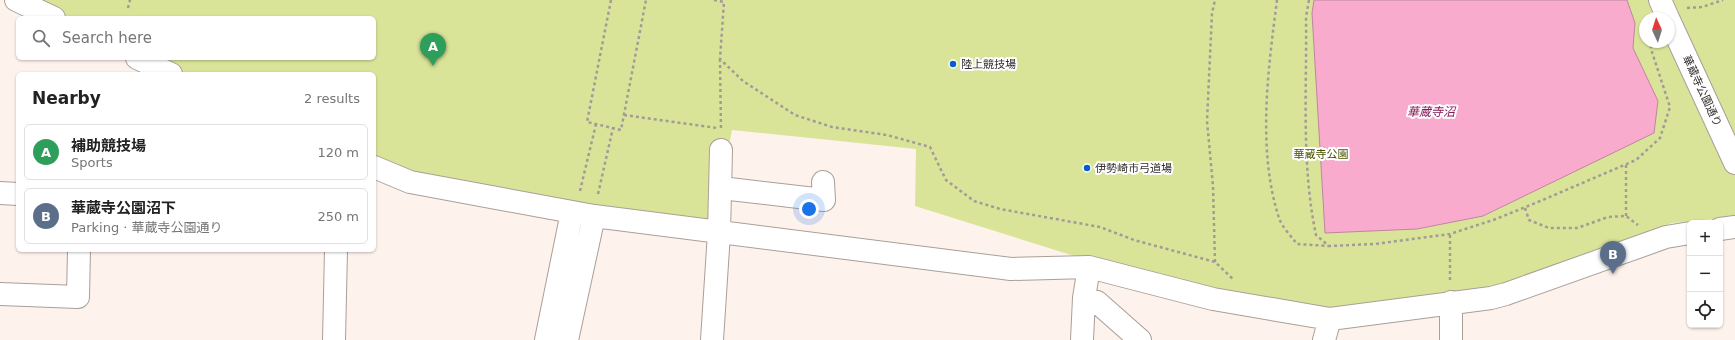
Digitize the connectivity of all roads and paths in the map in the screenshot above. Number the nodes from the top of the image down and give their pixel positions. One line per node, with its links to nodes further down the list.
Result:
1 (16, 0): 13 (street)
2 (130, 0): 11 (path)
3 (611, 0): 21 (path)
4 (646, 0): 20 (path)
5 (714, 0): 17 (path)
6 (1215, 0): 45 (path)
7 (1277, 0): 42 (path)
8 (1309, 0): 42 (path)
9 (1660, 0): 12 (street, 華蔵寺公園通り)
10 (1724, 0): 14 (path)
11 (128, 8)
12 (1670, 12)
13 (50, 16)
14 (1675, 16)
15 (1675, 18): 25 (street, 華蔵寺公園通り)
16 (1652, 48): 26 (path)
17 (720, 59): 23 (path); 45 (path)
18 (141, 60): 19 (street)
19 (167, 72)
20 (624, 115): 22 (path); 23 (path)
21 (596, 124): 22 (path); 32 (path)
22 (613, 128): 33 (path)
23 (721, 129): 24 (path)
24 (721, 150): 29 (street)
25 (1735, 163)
26 (1626, 164): 34 (path); 35 (path)
27 (376, 168): 32 (street)
28 (823, 182): 29 (street)
29 (721, 188): 39 (street)
30 (0, 193): 31 (street)
31 (16, 194)
32 (576, 204): 33 (street); 53 (street)
33 (595, 208): 39 (street); 54 (street)
34 (1525, 208): 35 (path); 40 (path)
35 (1626, 216): 37 (path)
36 (1735, 227): 38 (street)
37 (1641, 229)
38 (1723, 229)
39 (719, 233): 46 (street); 55 (street)
40 (1450, 234): 42 (path); 49 (path)
41 (1687, 234): 49 (street)
42 (1330, 246)
43 (79, 252): 48 (street)
44 (336, 252): 52 (street)
45 (1215, 262): 47 (path)
46 (1089, 267): 50 (street); 51 (street)
47 (1240, 283)
48 (0, 294)
49 (1451, 294): 51 (street); 59 (street)
50 (1084, 298): 56 (street); 57 (street)
51 (1330, 319): 58 (street)
52 (334, 340)
53 (546, 340)
54 (566, 340)
55 (712, 340)
56 (1082, 340)
57 (1140, 340)
58 (1324, 340)
59 (1451, 340)

